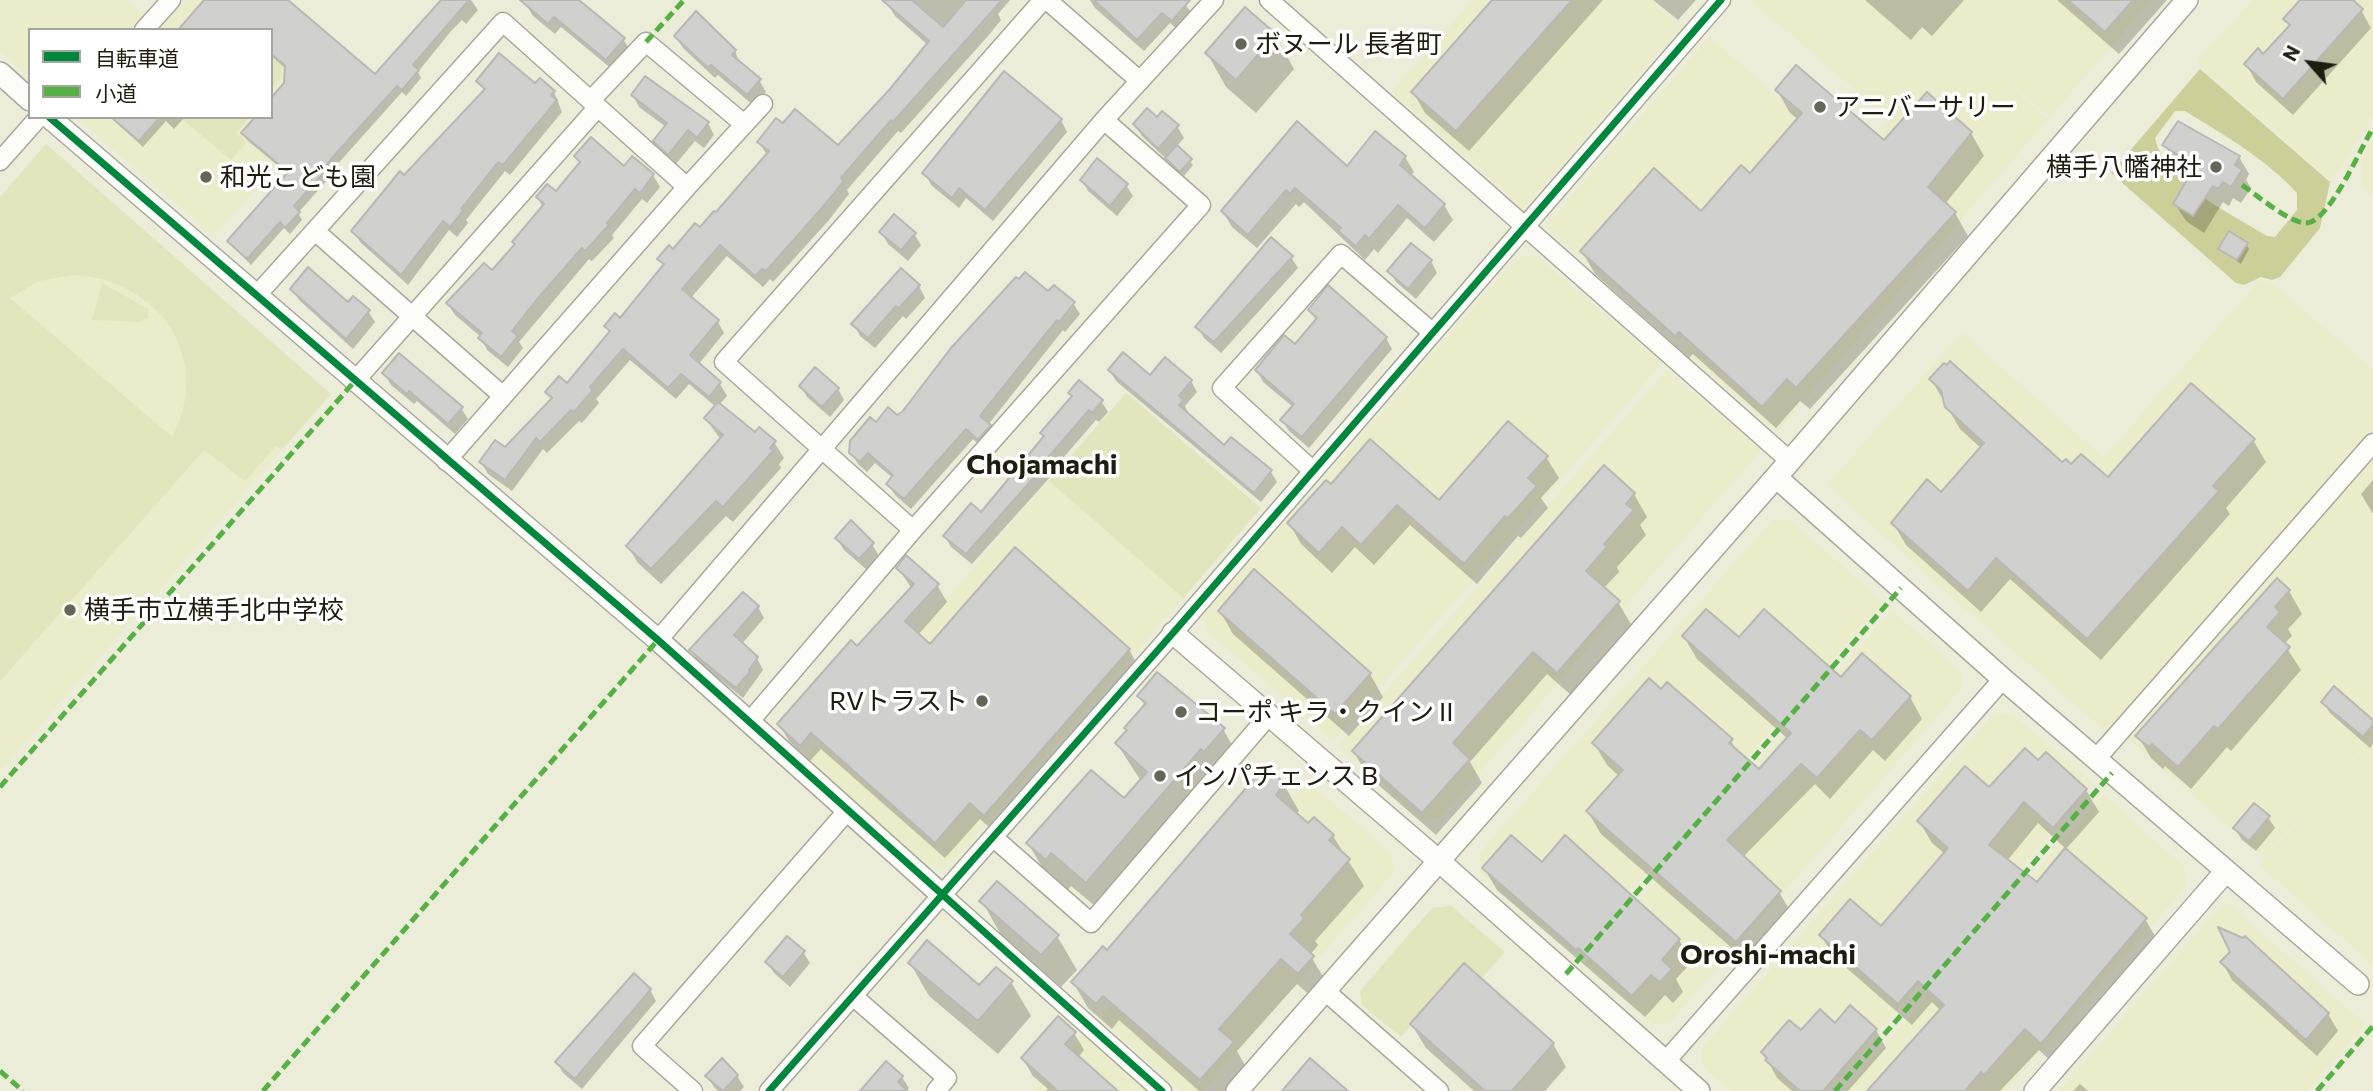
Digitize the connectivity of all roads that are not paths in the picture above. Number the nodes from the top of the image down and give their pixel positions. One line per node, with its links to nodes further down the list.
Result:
1 (171, 0): 7 (street)
2 (1045, 0): 9 (street); 26 (street)
3 (1214, 0): 9 (street)
4 (1269, 0): 18 (street)
5 (1721, 0): 18 (street)
6 (2187, 0): 28 (street)
7 (146, 28)
8 (0, 74): 10 (street)
9 (1140, 81): 14 (street)
10 (28, 98)
11 (594, 104): 15 (street); 17 (street); 19 (street); 21 (street)
12 (763, 104): 15 (street)
13 (53, 119): 16 (street); 20 (street)
14 (1104, 120): 26 (street); 30 (street)
15 (744, 124): 17 (street)
16 (0, 161)
17 (687, 187): 24 (street)
18 (1525, 229): 22 (street); 28 (street)
19 (315, 230): 20 (street); 21 (street)
20 (256, 296): 23 (street)
21 (413, 316): 23 (street); 24 (street)
22 (1433, 333): 29 (street); 29 (street)
23 (354, 382): 27 (street)
24 (503, 396): 27 (street)
25 (2373, 443): 36 (street)
26 (822, 447): 30 (street); 32 (street)
27 (446, 461): 32 (street)
28 (1783, 469): 33 (street); 39 (street)
29 (1313, 471): 31 (street)
30 (913, 530): 35 (street)
31 (1173, 633): 34 (street); 38 (street)
32 (657, 640): 35 (street)
33 (2003, 679): 36 (street); 45 (street)
34 (1270, 714): 38 (street); 39 (street)
35 (750, 721): 37 (street)
36 (2096, 759): 40 (street)
37 (848, 810): 41 (street); 46 (street)
38 (993, 838): 41 (street)
39 (1439, 861): 43 (street); 45 (street)
40 (2227, 871): 42 (street); 53 (street)
41 (943, 896): 44 (street); 49 (street)
42 (2366, 986)
43 (1324, 990): 50 (street); 51 (street)
44 (854, 997): 47 (street); 48 (street)
45 (1665, 1062): 52 (street)
46 (693, 1091)
47 (769, 1091)
48 (936, 1091)
49 (1162, 1091)
50 (1237, 1091)
51 (1439, 1091)
52 (1699, 1091)
53 (2035, 1091)

